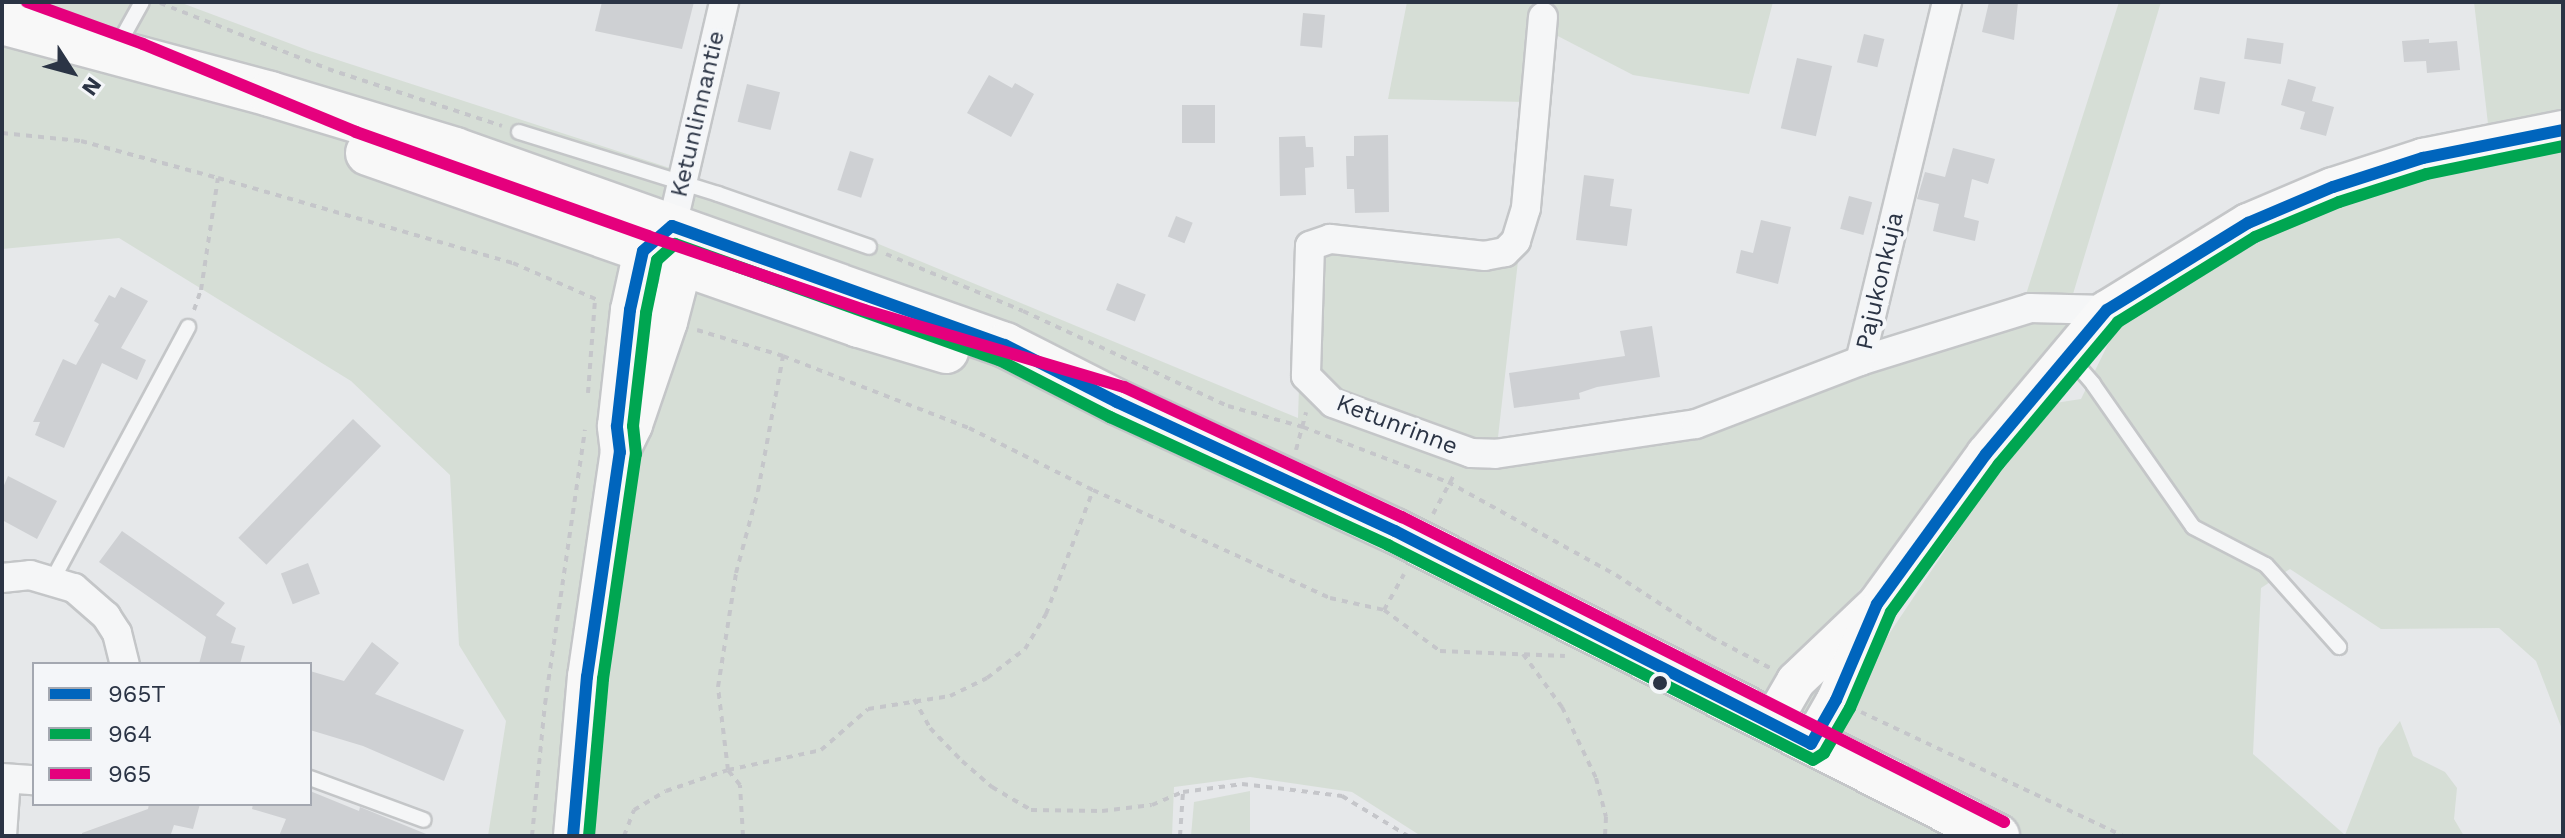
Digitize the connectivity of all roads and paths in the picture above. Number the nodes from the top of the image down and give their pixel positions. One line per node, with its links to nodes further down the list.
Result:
1 (142, 2): 8 (lane)
2 (158, 2): 10 (path)
3 (724, 2): 13 (street, Ketunlinnantie)
4 (1947, 2): 22 (street, Pajukonkuja)
5 (2, 10): 8 (main road)
6 (1543, 10): 23 (street, Ketunrinne)
7 (2, 22): 8 (main road)
8 (116, 53): 14 (main road)
9 (2563, 130): 17 (main road)
10 (519, 132): 13 (lane)
11 (2, 133): 12 (path)
12 (218, 178): 16 (path); 19 (path)
13 (682, 184): 14 (street, Ketunlinnantie); 15 (lane)
14 (666, 247): 16 (main road); 18 (main road); 45 (main road)
15 (869, 247): 26 (path)
16 (612, 305): 24 (path); 27 (main road)
17 (2107, 310): 21 (main road); 22 (street, Pajukonkuja)
18 (668, 322): 20 (path); 27 (main road)
19 (188, 327): 35 (lane)
20 (783, 356): 31 (path); 47 (path)
21 (2068, 356): 36 (main road); 38 (lane)
22 (1860, 361): 28 (street, Ketunrinne)
23 (1313, 383): 26 (path); 28 (street, Ketunrinne)
24 (587, 401)
25 (586, 416): 53 (path)
26 (1303, 427): 29 (path); 30 (path)
27 (620, 452): 54 (main road)
28 (1471, 453): 30 (path)
29 (1295, 455)
30 (1448, 482): 32 (path); 42 (path)
31 (1093, 490): 37 (path); 43 (path)
32 (1429, 524)
33 (1409, 566): 37 (path)
34 (2, 578): 35 (street)
35 (53, 579): 41 (street)
36 (1877, 604): 42 (main road); 44 (main road)
37 (1384, 610): 39 (path)
38 (2339, 647)
39 (1523, 654): 40 (path); 59 (path)
40 (1576, 657)
41 (124, 662)
42 (1796, 681): 45 (main road)
43 (914, 699): 47 (path); 50 (path)
44 (1836, 700): 46 (main road); 61 (path)
45 (1771, 724): 46 (main road)
46 (1811, 744): 60 (main road)
47 (728, 770): 55 (path); 56 (path)
48 (14, 779): 52 (street)
49 (312, 779): 51 (lane)
50 (1183, 792): 57 (path); 58 (path)
51 (424, 820)
52 (2, 836)
53 (532, 836)
54 (573, 836)
55 (624, 836)
56 (743, 836)
57 (1180, 836)
58 (1408, 836)
59 (1605, 836)
60 (1997, 836)
61 (2123, 836)

